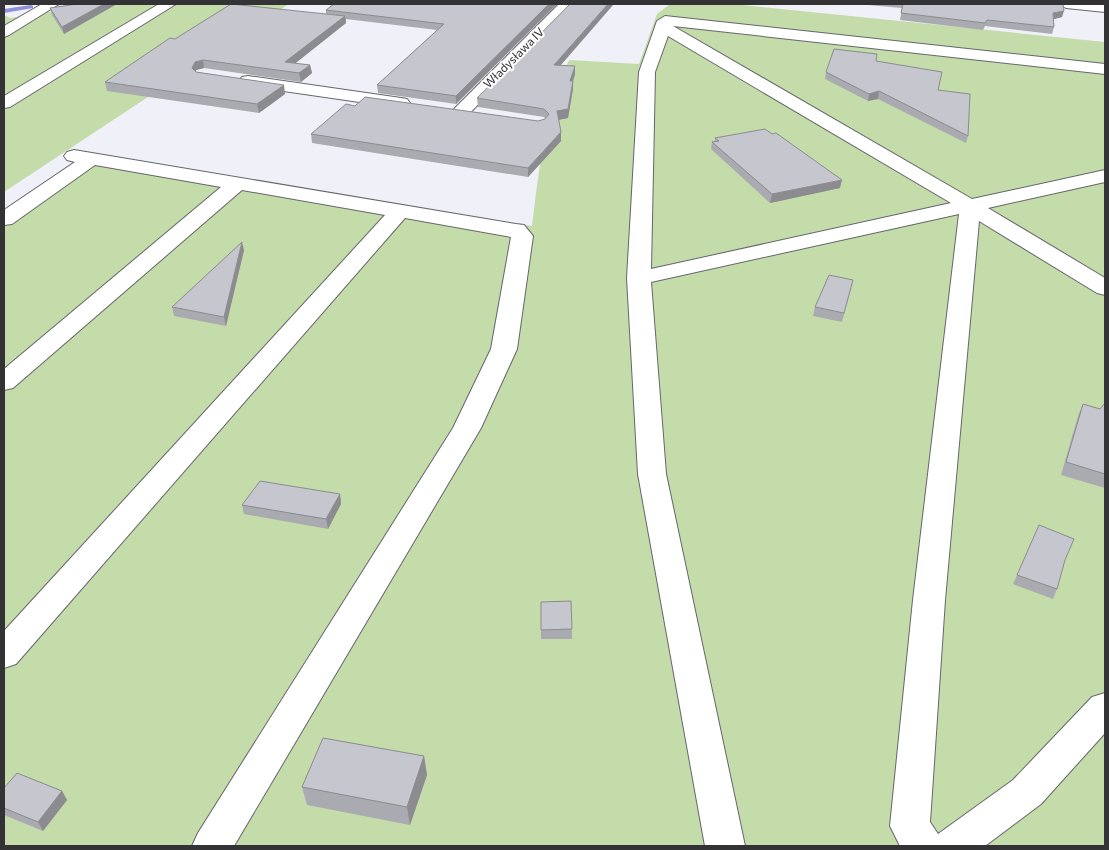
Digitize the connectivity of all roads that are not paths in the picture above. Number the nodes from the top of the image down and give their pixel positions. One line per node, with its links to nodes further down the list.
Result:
1 (169, 4): 11 (street)
2 (567, 4): 14 (street, Władysława IV)
3 (1066, 4): 5 (street)
4 (49, 8): 6 (street); 8 (street)
5 (1105, 8)
6 (4, 16)
7 (663, 27): 9 (street); 18 (street); 21 (street)
8 (4, 32)
9 (1105, 70)
10 (234, 79): 12 (street)
11 (4, 103)
12 (422, 106)
13 (441, 109): 14 (street)
14 (461, 112): 15 (street)
15 (480, 115)
16 (1105, 176): 18 (street)
17 (237, 184): 19 (street); 20 (street); 23 (street)
18 (970, 206): 21 (street); 22 (street); 28 (street)
19 (400, 211): 24 (street); 26 (street)
20 (4, 219)
21 (639, 278): 27 (street)
22 (1105, 288)
23 (4, 382)
24 (4, 654)
25 (1105, 708): 29 (street)
26 (212, 846)
27 (725, 846)
28 (923, 846)
29 (953, 846)

